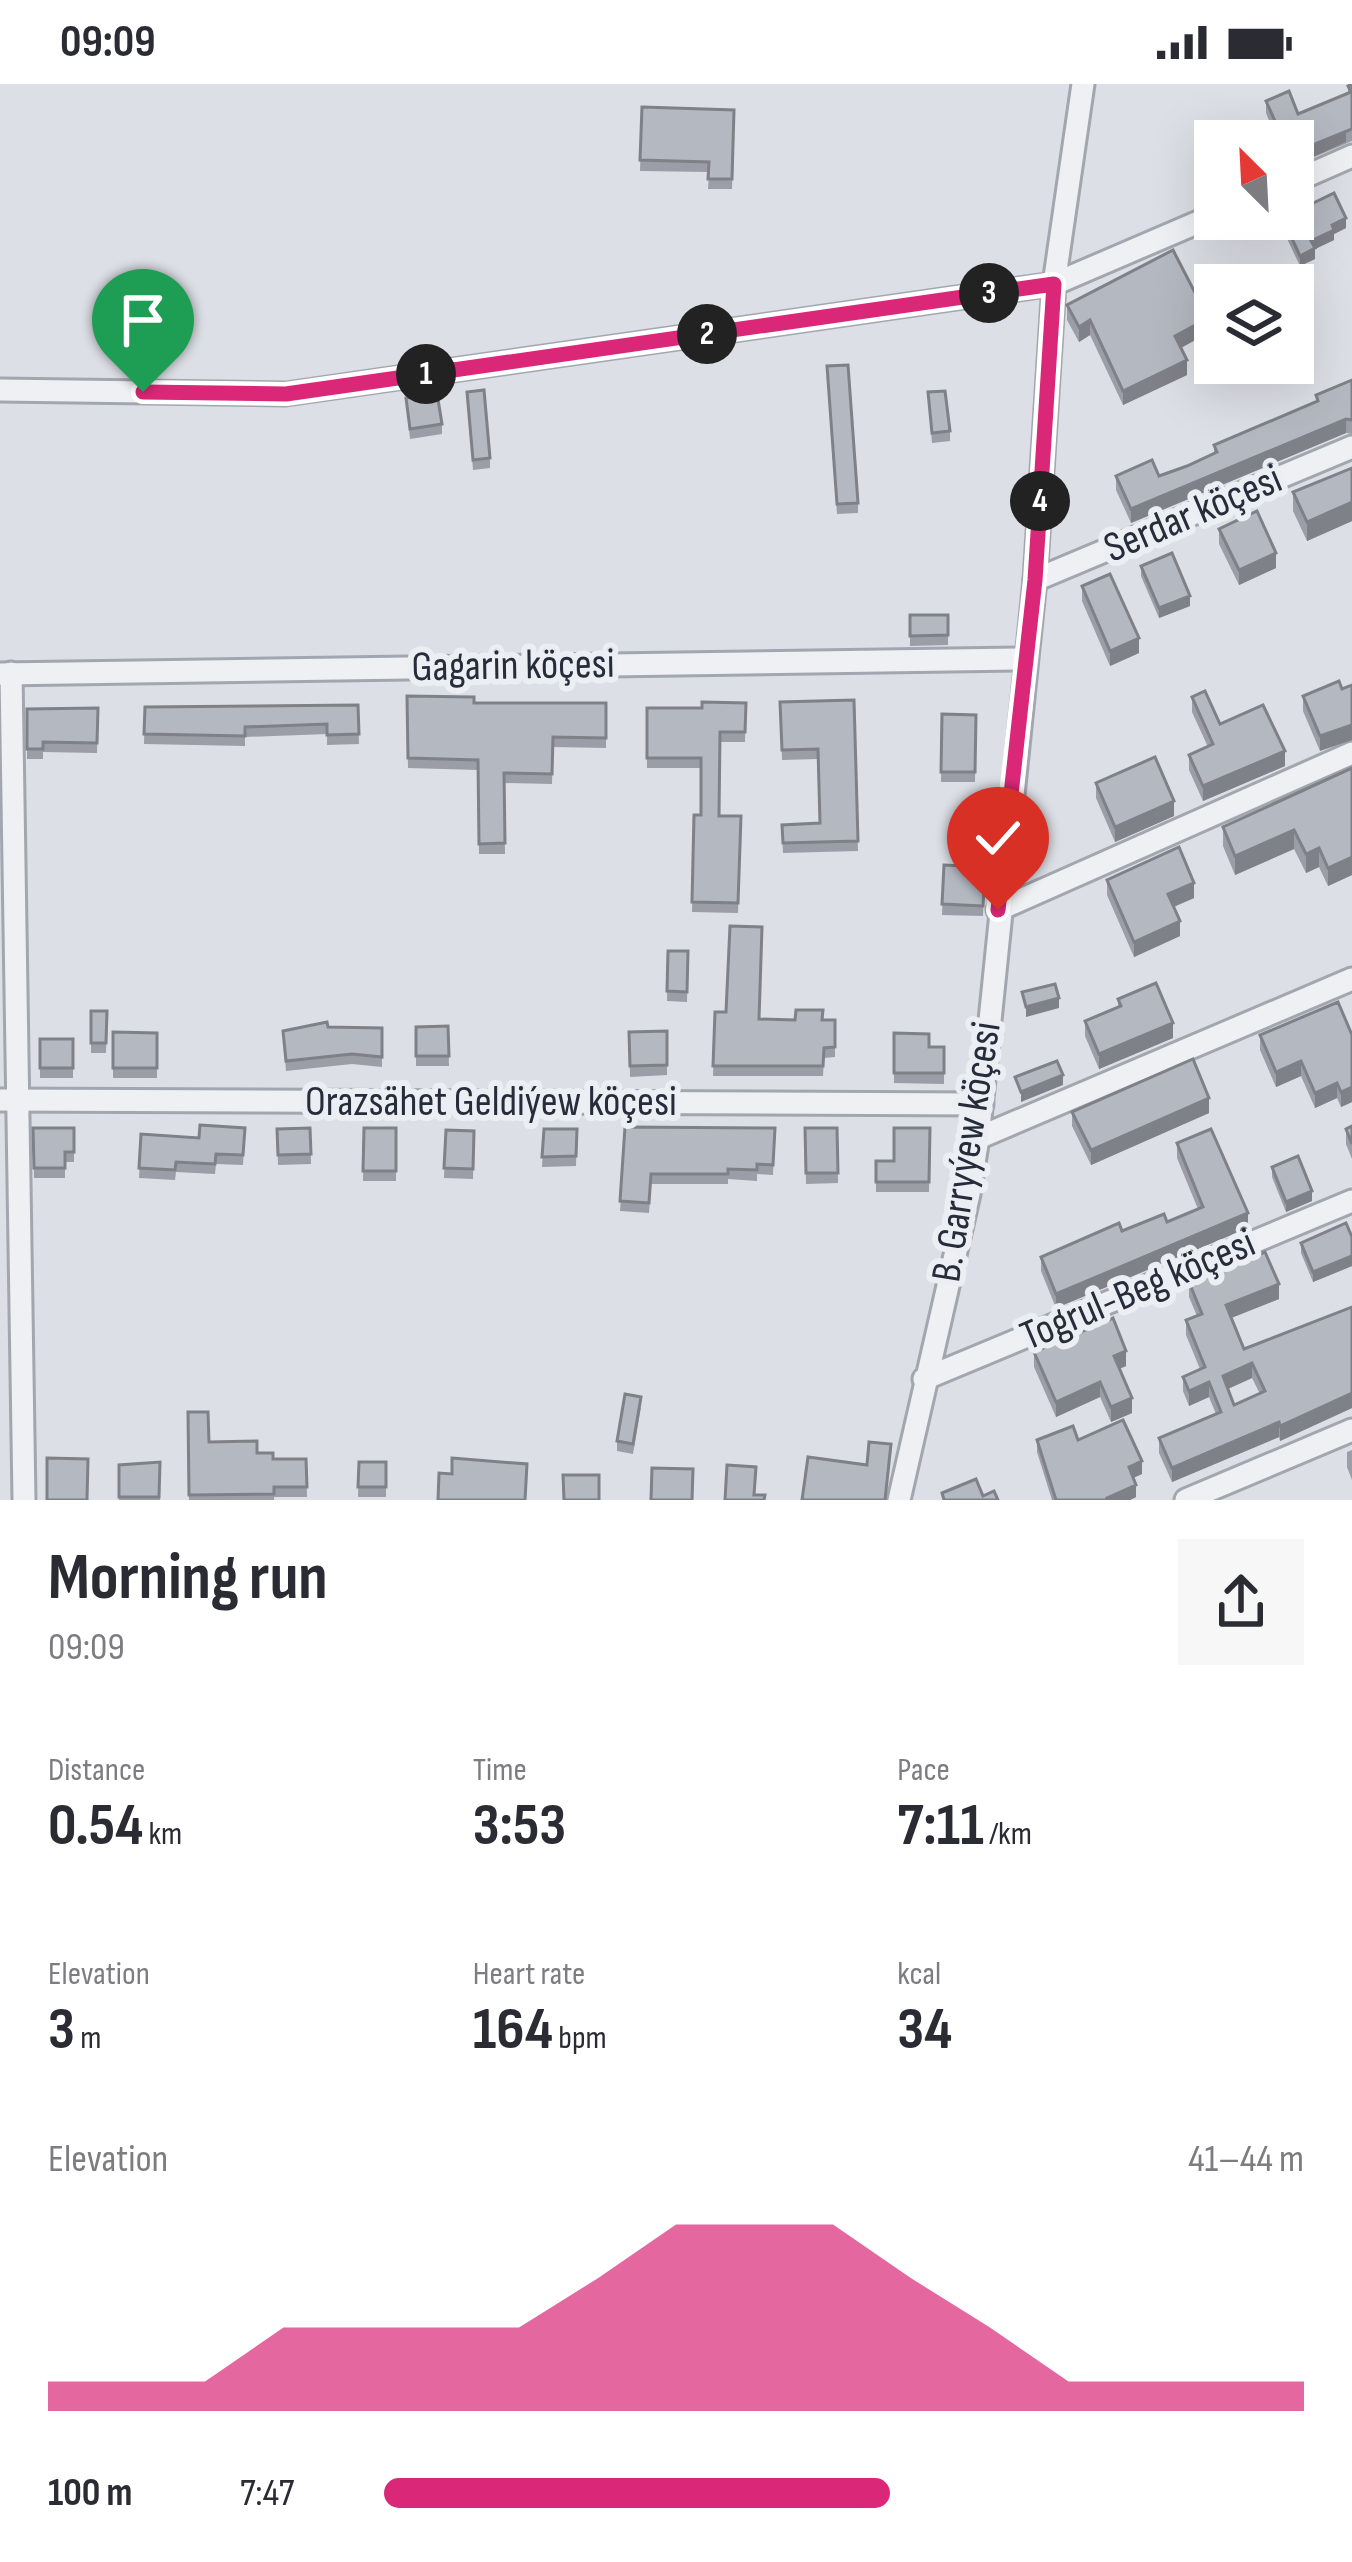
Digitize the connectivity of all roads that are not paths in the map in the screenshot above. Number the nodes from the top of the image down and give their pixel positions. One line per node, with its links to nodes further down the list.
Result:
1 (1083, 84): 5 (street, B. Garryýew köçesi)
2 (1352, 156): 3 (street)
3 (1314, 173)
4 (1194, 224): 5 (street)
5 (1054, 284): 6 (street); 8 (street, B. Garryýew köçesi)
6 (0, 390)
7 (1352, 447): 8 (street, Serdar köçesi)
8 (1035, 580): 9 (street, B. Garryýew köçesi)
9 (1026, 659): 10 (street, Gagarin köçesi); 12 (street, B. Garryýew köçesi)
10 (6, 673): 14 (street)
11 (1352, 753): 12 (street)
12 (998, 910): 15 (street, B. Garryýew köçesi)
13 (1352, 979): 16 (street)
14 (9, 1100): 15 (street, Orazsähet Geldiýew köçesi); 20 (street)
15 (982, 1104): 16 (street, B. Garryýew köçesi)
16 (978, 1138): 18 (street, B. Garryýew köçesi)
17 (1352, 1202): 18 (street, Togrul-Beg köçesi)
18 (924, 1378): 21 (street, B. Garryýew köçesi)
19 (1352, 1430): 22 (street)
20 (24, 1500)
21 (899, 1500)
22 (1186, 1500)

